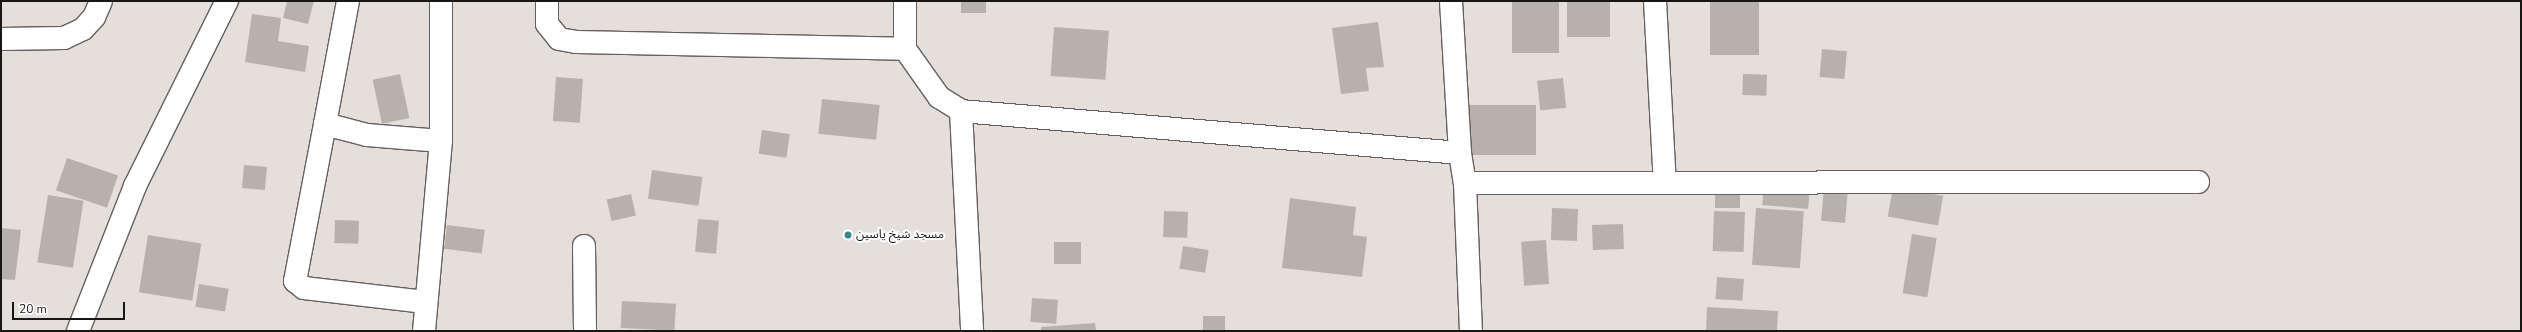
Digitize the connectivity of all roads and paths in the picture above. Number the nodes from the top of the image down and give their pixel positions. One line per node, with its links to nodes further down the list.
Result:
1 (101, 1): 9 (street)
2 (227, 1): 20 (street)
3 (348, 1): 12 (street)
4 (441, 1): 13 (street)
5 (547, 1): 10 (street)
6 (905, 1): 10 (street)
7 (1451, 1): 14 (street)
8 (1655, 1): 17 (street)
9 (1, 39)
10 (905, 49): 11 (street)
11 (961, 111): 14 (street); 23 (street)
12 (325, 124): 13 (street); 19 (street)
13 (441, 141): 19 (street)
14 (1460, 153): 16 (street)
15 (2198, 182): 17 (street)
16 (1465, 183): 17 (street); 24 (street)
17 (1665, 183)
18 (584, 246): 22 (street)
19 (425, 302): 21 (street)
20 (78, 331)
21 (424, 331)
22 (585, 331)
23 (972, 331)
24 (1471, 331)

